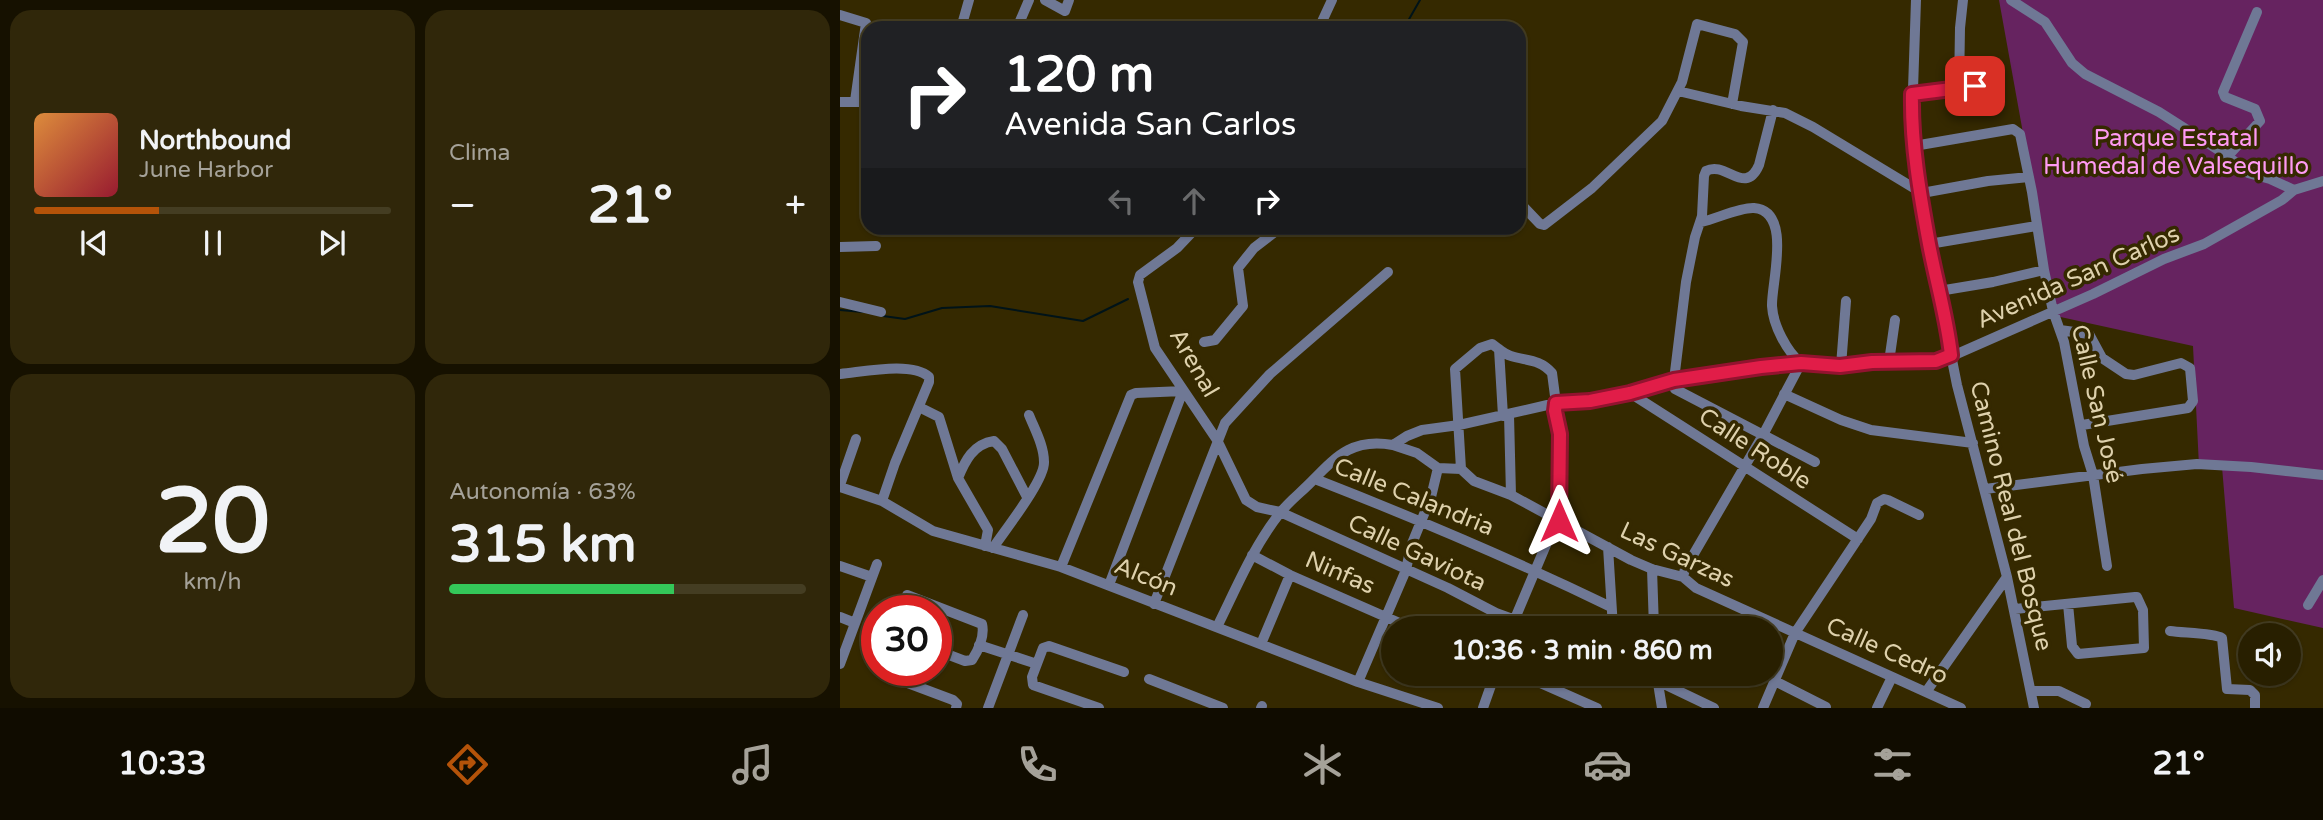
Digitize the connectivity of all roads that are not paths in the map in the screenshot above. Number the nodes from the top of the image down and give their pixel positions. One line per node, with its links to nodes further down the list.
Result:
1 (969, 0): 12 (street)
2 (1028, 0): 13 (street)
3 (1045, 0): 4 (street)
4 (1069, 0)
5 (1332, 0): 14 (street)
6 (1916, 0): 19 (street, Camino Real del Bosque)
7 (1963, 0): 17 (street)
8 (2011, 0): 26 (street)
9 (2257, 12): 26 (street)
10 (840, 15): 11 (street)
11 (861, 21)
12 (963, 21)
13 (1020, 21)
14 (1323, 21)
15 (861, 58): 20 (street)
16 (1992, 84): 17 (street)
17 (1959, 88): 19 (street)
18 (1678, 92): 23 (street); 23 (street); 31 (street)
19 (1912, 94): 25 (street, Camino Real del Bosque)
20 (855, 101): 21 (street); 22 (street)
21 (861, 101)
22 (840, 102)
23 (1732, 104): 24 (street)
24 (1773, 110): 30 (street); 32 (street)
25 (1914, 146): 27 (street, Calle San José); 30 (street, Camino Real del Bosque)
26 (2228, 156): 29 (street)
27 (2029, 177): 30 (street); 33 (street, Calle San José)
28 (2323, 181): 29 (street, Avenida San Carlos)
29 (2294, 190): 44 (street, Avenida San Carlos)
30 (1922, 193): 36 (street, Camino Real del Bosque)
31 (1526, 209)
32 (1701, 222): 52 (street); 55 (street)
33 (2036, 226): 36 (street); 39 (street, Calle San José)
34 (1189, 235): 56 (street, Arenal)
35 (1271, 235): 48 (street)
36 (1929, 244): 41 (street, Camino Real del Bosque)
37 (876, 246): 38 (street)
38 (840, 247)
39 (2044, 270): 41 (street); 44 (street, Calle San José)
40 (1388, 272): 67 (street)
41 (1940, 291): 50 (street, Camino Real del Bosque)
42 (1846, 301): 53 (street)
43 (840, 302): 45 (street)
44 (2053, 311): 47 (street, Calle San José); 50 (street, Avenida San Carlos)
45 (881, 312)
46 (1895, 320): 51 (street)
47 (2060, 330): 64 (street, Calle San José); 64 (street)
48 (1204, 342)
49 (1499, 349): 59 (street); 62 (street); 63 (street)
50 (1951, 355): 51 (street, Avenida San Carlos); 68 (street, Camino Real del Bosque)
51 (1889, 362): 53 (street, Avenida San Carlos)
52 (1801, 363): 53 (street, Avenida San Carlos); 55 (street, Avenida San Carlos); 58 (street)
53 (1840, 366)
54 (840, 374): 60 (street)
55 (1672, 381): 57 (street, Avenida San Carlos); 65 (street)
56 (1183, 391): 67 (street, Arenal); 94 (street); 103 (street)
57 (1630, 393): 59 (street, Avenida San Carlos); 71 (street, Calle Roble)
58 (1784, 394): 65 (street); 68 (street)
59 (1556, 403): 62 (street, Avenida San Carlos); 86 (street)
60 (919, 407): 76 (street); 82 (street)
61 (1029, 415): 81 (street)
62 (1506, 416): 63 (street, Avenida San Carlos); 80 (street)
63 (1460, 425): 69 (street, Avenida San Carlos); 73 (street)
64 (2082, 425): 74 (street, Calle San José)
65 (1763, 435): 70 (street); 71 (street)
66 (856, 439): 78 (street)
67 (1217, 440): 83 (street, Arenal); 104 (street)
68 (1973, 443): 79 (street, Camino Real del Bosque)
69 (1393, 445): 72 (street, Las Garzas); 77 (street, Avenida San Carlos)
70 (1815, 463)
71 (1744, 467): 87 (street, Calle Roble); 100 (street)
72 (1438, 468): 73 (street, Las Garzas); 85 (street)
73 (1461, 469): 80 (street, Las Garzas)
74 (2093, 475): 75 (street); 79 (street); 93 (street, Calle San José)
75 (2323, 475)
76 (958, 478): 81 (street); 88 (street)
77 (1315, 479): 83 (street, Avenida San Carlos); 85 (street, Calle Calandria)
78 (840, 486): 82 (street, Alcón)
79 (1985, 489): 101 (street, Camino Real del Bosque)
80 (1511, 495): 86 (street, Las Garzas)
81 (1027, 497): 88 (street)
82 (881, 501): 88 (street, Alcón)
83 (1280, 512): 90 (street, Avenida San Carlos); 96 (street, Calle Gaviota)
84 (1919, 515): 87 (street)
85 (1421, 521): 96 (street); 97 (street, Calle Calandria)
86 (1559, 521): 89 (street, Las Garzas); 97 (street)
87 (1858, 539): 120 (street)
88 (989, 547): 94 (street, Alcón)
89 (1608, 547): 95 (street, Las Garzas); 107 (street)
90 (1252, 555): 98 (street, Ninfas); 118 (street, Avenida San Carlos)
91 (877, 564): 99 (street)
92 (840, 566): 99 (street)
93 (2107, 566)
94 (1061, 567): 103 (street, Alcón)
95 (1652, 569): 100 (street, Las Garzas); 115 (street)
96 (1406, 570): 111 (street); 112 (street, Calle Gaviota)
97 (1535, 570): 107 (street, Calle Calandria); 113 (street)
98 (1290, 575): 111 (street, Ninfas); 121 (street)
99 (872, 577): 117 (street)
100 (1683, 577): 120 (street, Las Garzas)
101 (2007, 577): 108 (street, Camino Real del Bosque); 140 (street)
102 (2323, 580): 106 (street)
103 (1109, 585): 104 (street, Alcón)
104 (1154, 604): 118 (street, Alcón)
105 (2067, 604): 105 (street); 108 (street)
106 (2308, 605)
107 (1611, 607): 114 (street)
108 (2015, 609): 139 (street, Camino Real del Bosque)
109 (952, 612): 122 (street)
110 (1023, 615): 123 (street)
111 (1386, 615): 131 (street)
112 (1501, 616)
113 (1515, 616)
114 (1612, 616)
115 (1654, 616)
116 (840, 617): 117 (street)
117 (855, 624): 125 (street)
118 (1217, 627): 121 (street, Alcón)
119 (2170, 631): 156 (street)
120 (1795, 633): 126 (street); 129 (street, Calle Cedro)
121 (1261, 644): 131 (street, Alcón)
122 (979, 645): 123 (street); 124 (street)
123 (1007, 654): 127 (street); 144 (street)
124 (952, 655)
125 (840, 662)
126 (1783, 662)
127 (1037, 664): 128 (street); 145 (street)
128 (1124, 672)
129 (1892, 677): 140 (street, Calle Cedro); 153 (street)
130 (1149, 679): 146 (street)
131 (1358, 682): 147 (street, Alcón)
132 (1783, 685): 142 (street)
133 (916, 686): 143 (street)
134 (1491, 686): 148 (street)
135 (1547, 686): 149 (street)
136 (1658, 686): 150 (street)
137 (1672, 686): 151 (street)
138 (1773, 686): 152 (street)
139 (2031, 691): 141 (street); 155 (street, Camino Real del Bosque)
140 (1926, 692): 154 (street, Calle Cedro)
141 (2087, 704)
142 (1826, 707)
143 (956, 708)
144 (988, 708)
145 (1099, 708)
146 (1223, 708)
147 (1438, 708)
148 (1483, 708)
149 (1597, 708)
150 (1662, 708)
151 (1714, 708)
152 (1763, 708)
153 (1877, 708)
154 (1961, 708)
155 (2035, 708)
156 (2255, 708)

